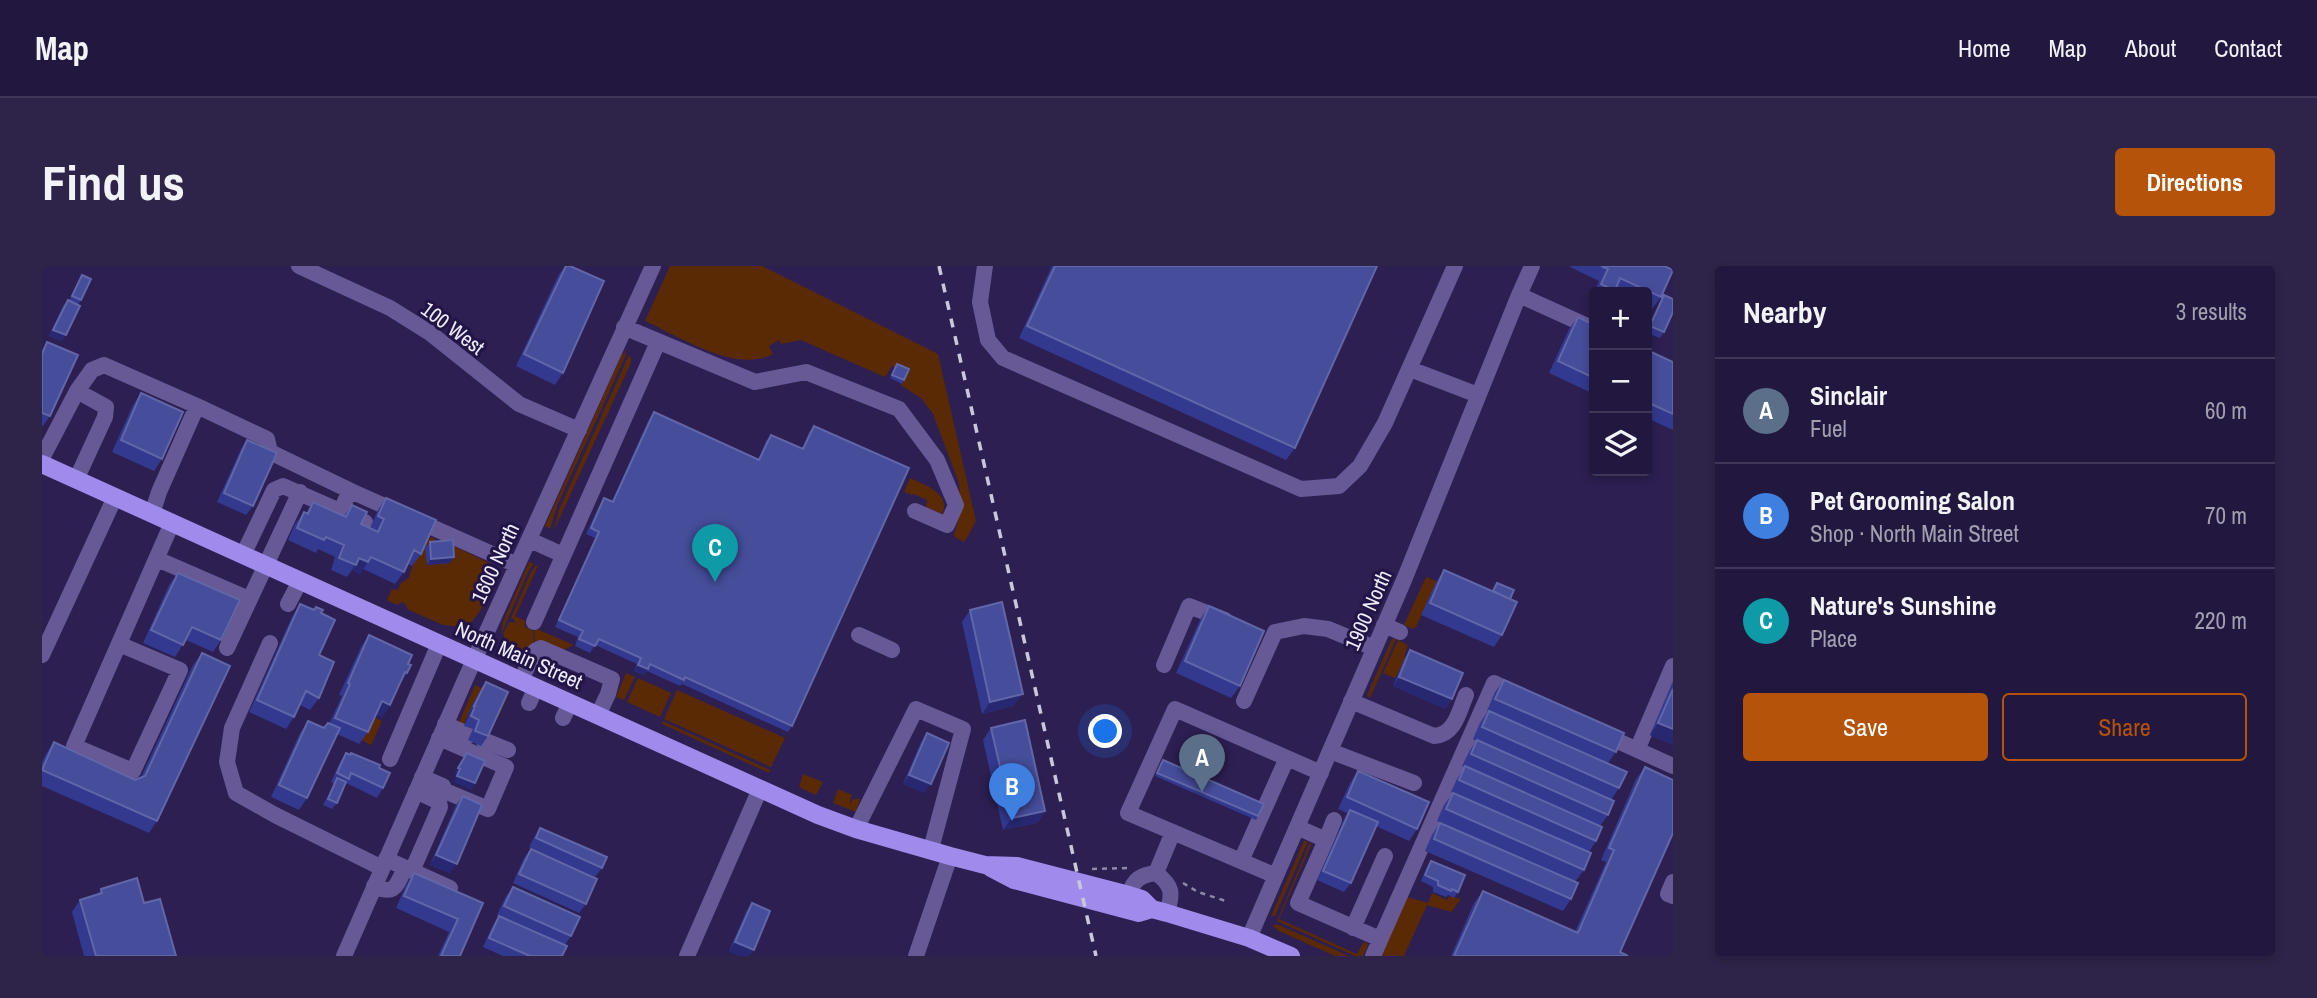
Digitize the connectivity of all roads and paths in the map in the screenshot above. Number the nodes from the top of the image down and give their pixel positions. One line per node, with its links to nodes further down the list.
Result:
1 (299, 266): 14 (street, 100 West)
2 (653, 266): 7 (street, 1600 North)
3 (985, 266): 10 (street)
4 (1455, 266): 10 (street)
5 (1532, 266): 6 (street, 1900 North)
6 (1519, 295): 8 (street); 12 (street, 1900 North)
7 (624, 327): 9 (street); 14 (street, 1600 North)
8 (1589, 327)
9 (658, 342): 22 (street); 28 (street)
10 (1410, 369): 12 (street)
11 (77, 391): 13 (street); 15 (street); 17 (street)
12 (1478, 395): 37 (street, 1900 North)
13 (197, 406): 19 (street); 23 (street)
14 (579, 430): 26 (street, 1600 North)
15 (42, 458)
16 (42, 464): 17 (main road, North Main Street)
17 (76, 480): 20 (main road, North Main Street)
18 (300, 492): 21 (street); 27 (street); 30 (street)
19 (353, 492): 21 (street); 31 (street)
20 (115, 497): 23 (main road, North Main Street); 48 (street)
21 (341, 511): 24 (street)
22 (915, 511)
23 (152, 514): 25 (main road, North Main Street)
24 (365, 522)
25 (172, 523): 27 (main road, North Main Street); 29 (street)
26 (530, 540): 28 (street); 31 (street, 1600 North)
27 (243, 555): 30 (main road, North Main Street)
28 (563, 555): 35 (street)
29 (157, 559): 33 (street); 43 (street)
30 (265, 565): 32 (main road, North Main Street); 33 (street)
31 (517, 565): 49 (street, 1600 North)
32 (300, 581): 34 (street); 44 (main road, North Main Street)
33 (248, 599): 45 (street)
34 (288, 604)
35 (534, 621)
36 (1235, 624): 50 (street)
37 (1384, 625): 40 (street); 46 (street, 1900 North)
38 (1254, 631): 39 (street)
39 (1275, 632): 46 (street); 54 (street)
40 (1401, 632)
41 (859, 635): 47 (street)
42 (271, 643): 79 (street)
43 (119, 644): 43 (street)
44 (439, 644): 49 (main road, North Main Street); 64 (street)
45 (227, 648)
46 (1374, 649): 55 (street, 1900 North)
47 (892, 650)
48 (42, 655)
49 (474, 660): 52 (main road, North Main Street); 59 (street, 1600 North)
50 (1164, 665)
51 (1673, 666): 61 (street)
52 (528, 690): 57 (main road, North Main Street); 57 (street)
53 (1466, 695): 55 (street)
54 (1244, 701)
55 (1351, 701): 62 (street, 1900 North)
56 (1532, 701): 92 (street)
57 (598, 715): 69 (main road, North Main Street)
58 (1581, 724): 61 (street)
59 (442, 731): 60 (street); 68 (street, 1600 North); 68 (street)
60 (508, 750)
61 (1637, 750): 65 (street)
62 (1330, 751): 66 (street, 1900 North); 67 (street)
63 (1287, 758): 66 (street); 73 (street); 78 (street)
64 (390, 759)
65 (1673, 766)
66 (1321, 773): 71 (street, 1900 North)
67 (1414, 783)
68 (419, 784): 79 (street, 1600 North); 81 (street)
69 (760, 789): 72 (main road, North Main Street); 94 (street)
70 (1334, 820): 74 (street)
71 (1297, 827): 74 (street); 83 (street, 1900 North)
72 (856, 829): 75 (main road, North Main Street); 75 (street)
73 (1173, 832): 78 (street); 82 (street)
74 (1326, 839): 90 (street)
75 (931, 849): 76 (main road, North Main Street)
76 (950, 856): 80 (main road, North Main Street); 95 (street)
77 (1385, 856): 90 (street)
78 (1241, 861): 83 (street)
79 (384, 863): 81 (street); 85 (street, 1600 North)
80 (985, 865): 87 (main road, North Main Street); 89 (main road, North Main Street)
81 (409, 870): 85 (street); 86 (street)
82 (1156, 873): 87 (street); 89 (street)
83 (1276, 876): 91 (street, 1900 North)
84 (1673, 882): 88 (street)
85 (374, 886): 93 (street, 1600 North)
86 (450, 888)
87 (1129, 895): 89 (main road, North Main Street)
88 (1673, 896)
89 (1159, 911): 91 (main road, North Main Street)
90 (1353, 928): 92 (street)
91 (1249, 938): 96 (main road, North Main Street)
92 (1380, 939): 97 (street)
93 (344, 956)
94 (687, 956)
95 (916, 956)
96 (1290, 956)
97 (1373, 956)

